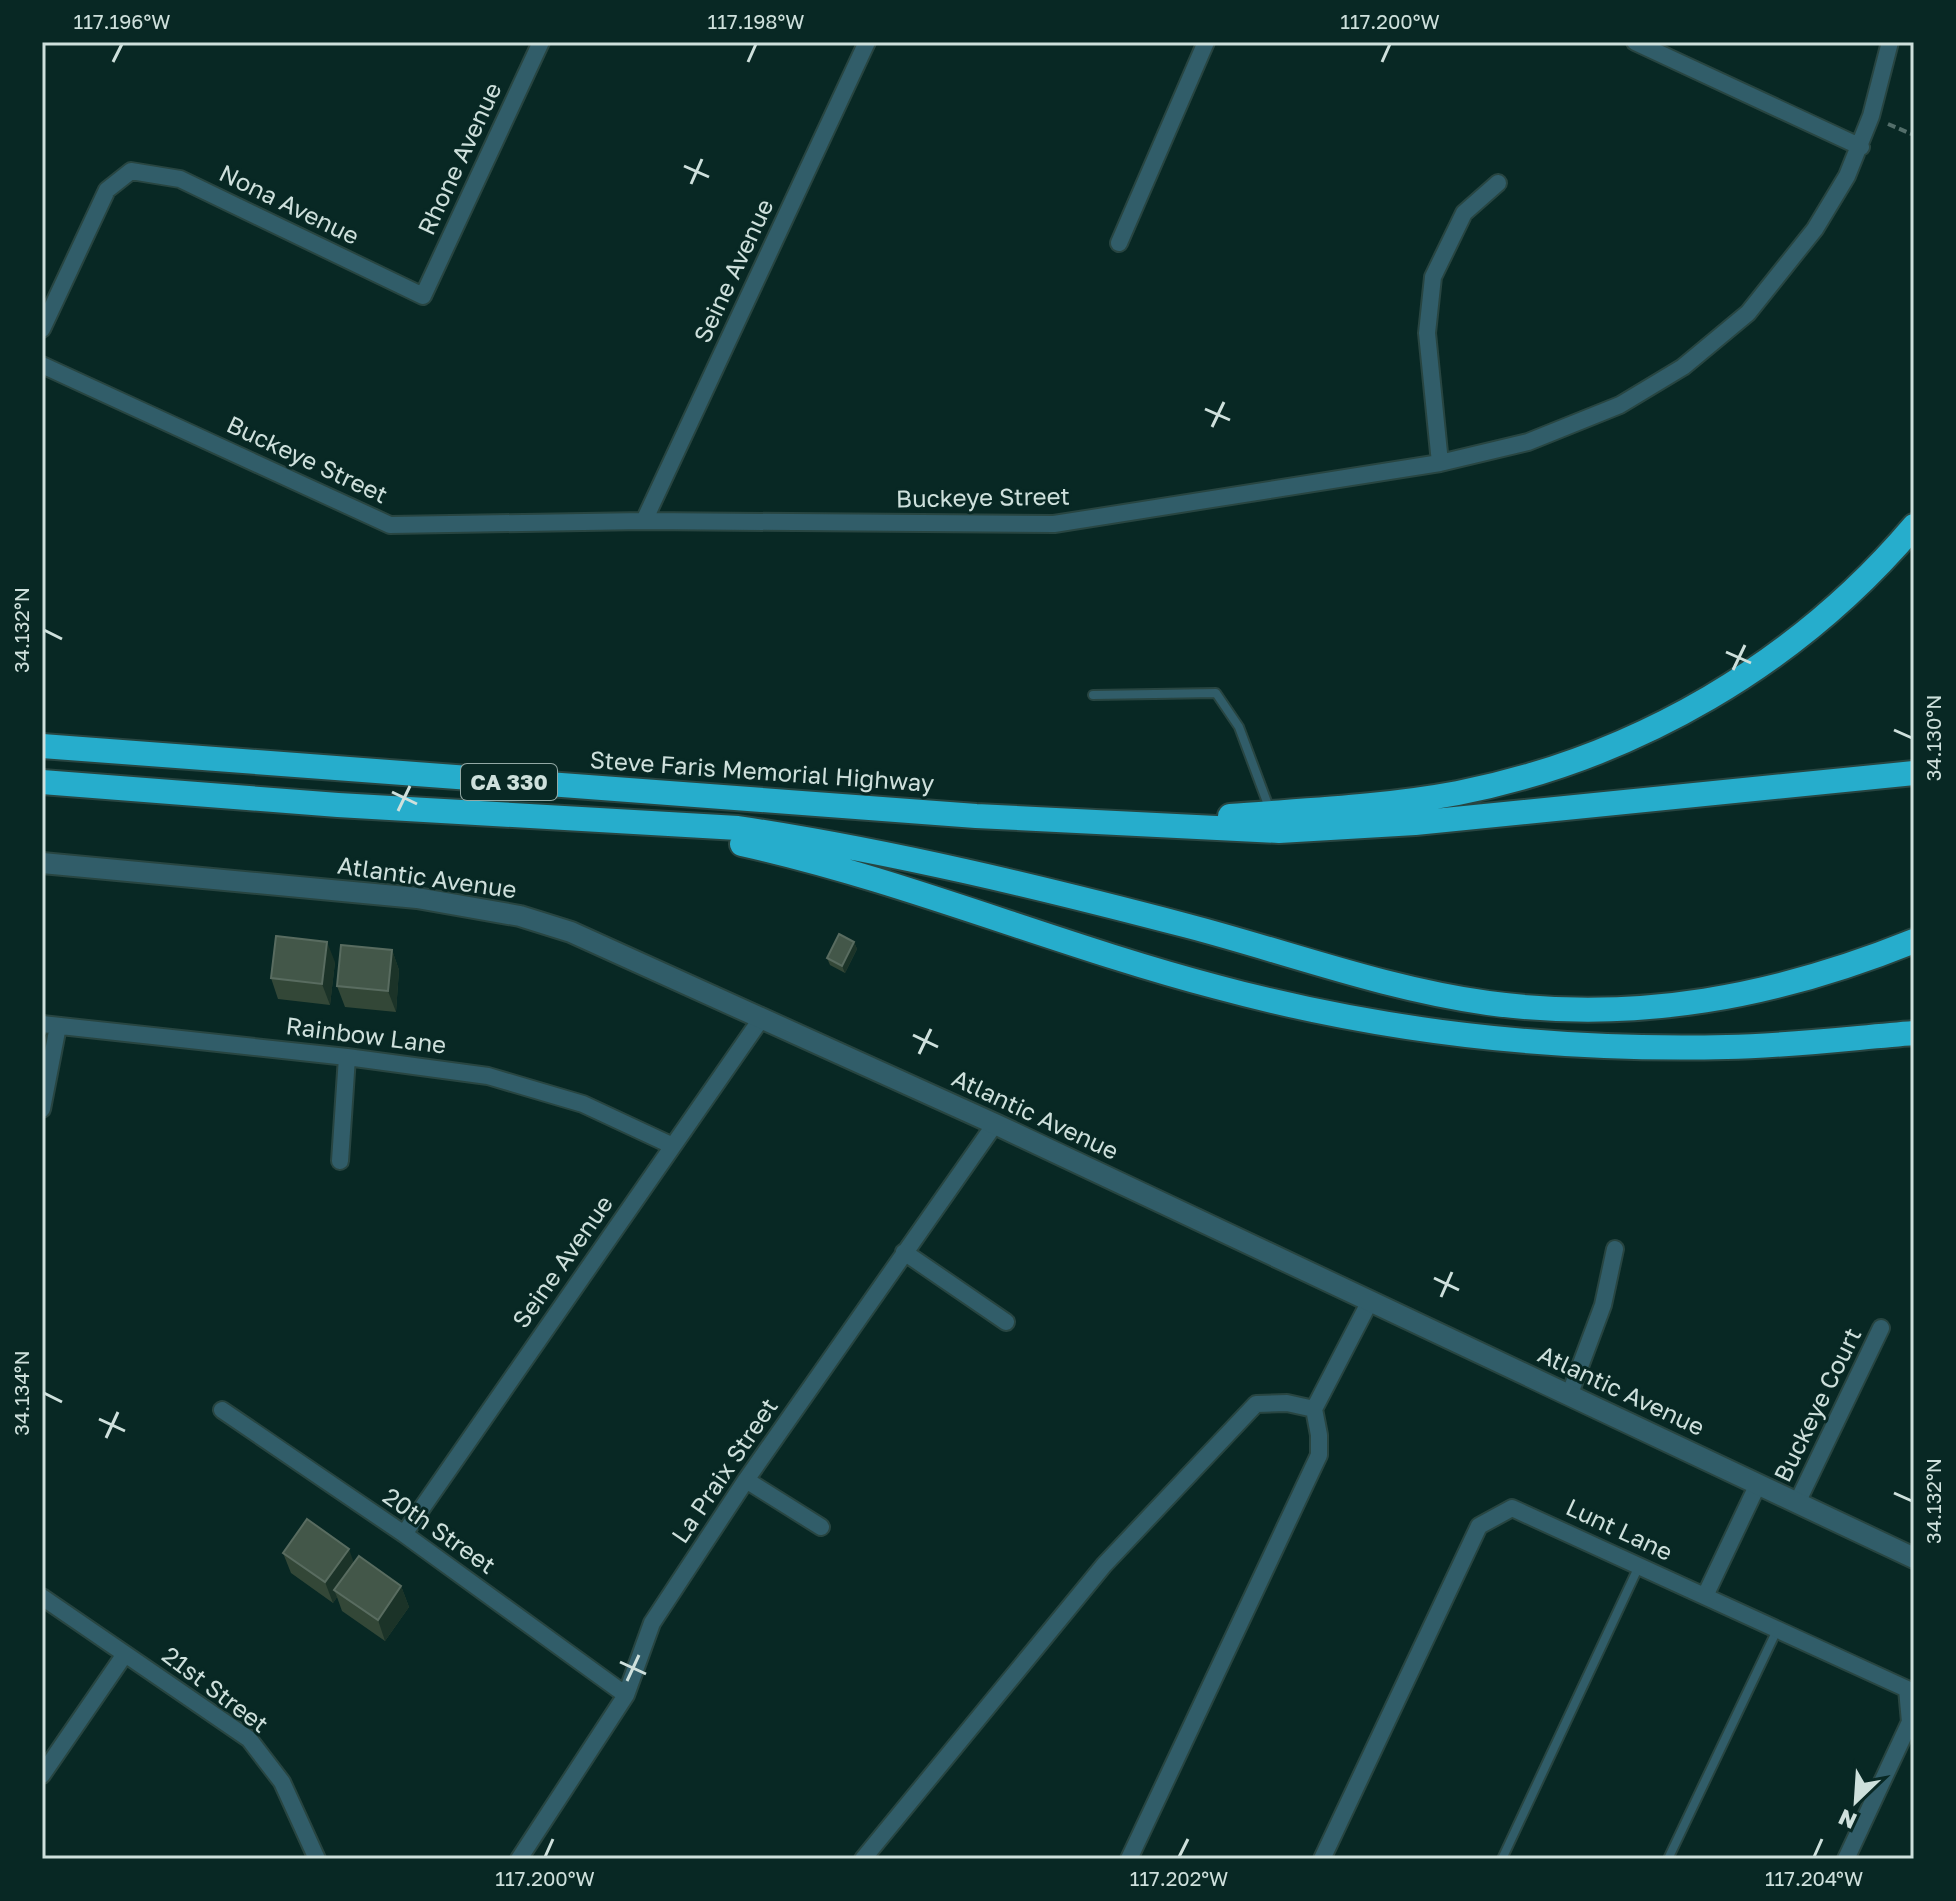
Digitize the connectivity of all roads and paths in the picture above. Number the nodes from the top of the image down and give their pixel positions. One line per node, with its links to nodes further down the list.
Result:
1 (541, 42): 11 (street, Rhone Avenue)
2 (867, 42): 15 (street, Seine Avenue)
3 (1206, 42): 10 (street)
4 (1635, 42): 8 (street)
5 (1890, 42): 8 (street, Buckeye Street)
6 (1897, 128): 7 (path)
7 (1914, 135)
8 (1861, 147): 14 (street, Buckeye Street)
9 (1498, 183): 14 (street)
10 (1119, 243)
11 (423, 296): 12 (street, Nona Avenue)
12 (42, 329)
13 (42, 365): 15 (street, Buckeye Street)
14 (1440, 463): 15 (street, Buckeye Street)
15 (644, 521)
16 (1914, 526): 22 (highway)
17 (1093, 695): 22 (lane)
18 (42, 746): 22 (highway, Steve Faris Memorial Highway / CA 330)
19 (1914, 773): 22 (highway)
20 (42, 782): 21 (highway)
21 (338, 805): 24 (highway); 27 (highway)
22 (1272, 822)
23 (42, 863): 25 (street, Atlantic Avenue)
24 (1914, 941)
25 (761, 1019): 30 (street, Atlantic Avenue); 31 (street, Seine Avenue)
26 (50, 1025): 28 (street, Rainbow Lane); 29 (street)
27 (1914, 1033)
28 (347, 1057): 31 (street, Rainbow Lane); 32 (street)
29 (42, 1109)
30 (995, 1124): 34 (street, La Praix Street); 35 (street, Atlantic Avenue)
31 (673, 1146): 45 (street, Seine Avenue)
32 (340, 1161)
33 (1615, 1249): 38 (street)
34 (904, 1252): 36 (street); 41 (street, La Praix Street)
35 (1370, 1301): 38 (street, Atlantic Avenue); 39 (street)
36 (1006, 1322)
37 (1881, 1328): 43 (street, Buckeye Court)
38 (1569, 1396): 42 (street, Atlantic Avenue)
39 (1314, 1409): 56 (street); 57 (street)
40 (222, 1410): 45 (street, 20th Street)
41 (746, 1480): 44 (street); 52 (street, La Praix Street)
42 (1758, 1484): 43 (street, Atlantic Avenue); 48 (street)
43 (1797, 1503): 46 (street, Atlantic Avenue)
44 (821, 1527)
45 (404, 1534): 52 (street, 20th Street)
46 (1914, 1558)
47 (1639, 1566): 48 (street, Lunt Lane); 58 (street, Lunt Lane); 59 (lane)
48 (1705, 1596): 50 (street, Lunt Lane)
49 (42, 1597): 51 (street, 21st Street)
50 (1777, 1630): 60 (lane); 61 (street, Lunt Lane)
51 (125, 1654): 53 (street); 54 (street, 21st Street)
52 (626, 1695): 55 (street, La Praix Street)
53 (42, 1775)
54 (317, 1859)
55 (519, 1859)
56 (863, 1859)
57 (1129, 1859)
58 (1322, 1859)
59 (1502, 1859)
60 (1668, 1859)
61 (1846, 1859)

